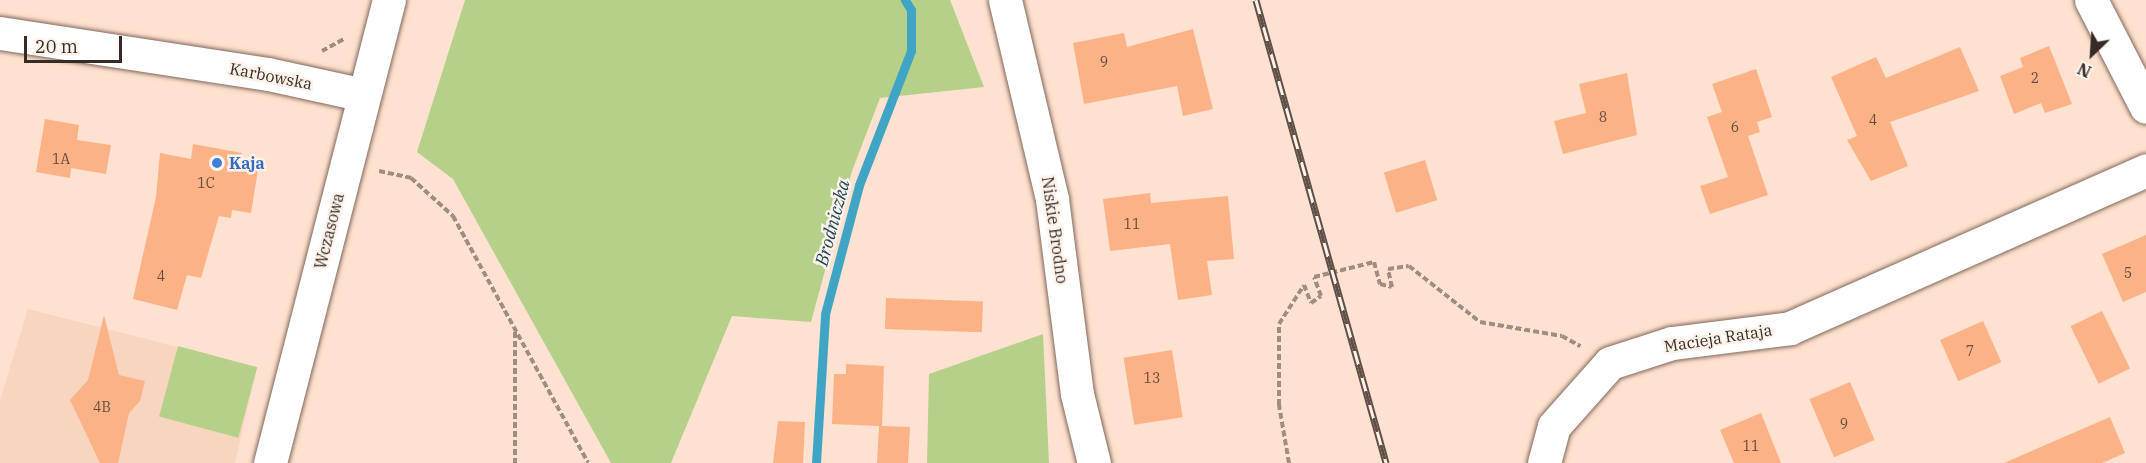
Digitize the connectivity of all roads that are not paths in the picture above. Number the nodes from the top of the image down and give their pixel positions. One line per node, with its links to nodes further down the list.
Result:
1 (1005, 0): 9 (street, Niskie Brodno)
2 (2091, 0): 6 (street)
3 (386, 11): 5 (street, Wczasowa)
4 (0, 33): 5 (street, Karbowska)
5 (364, 95): 8 (street, Wczasowa)
6 (2146, 107)
7 (2146, 170): 10 (street, Macieja Rataja)
8 (270, 463)
9 (1094, 463)
10 (1544, 463)

